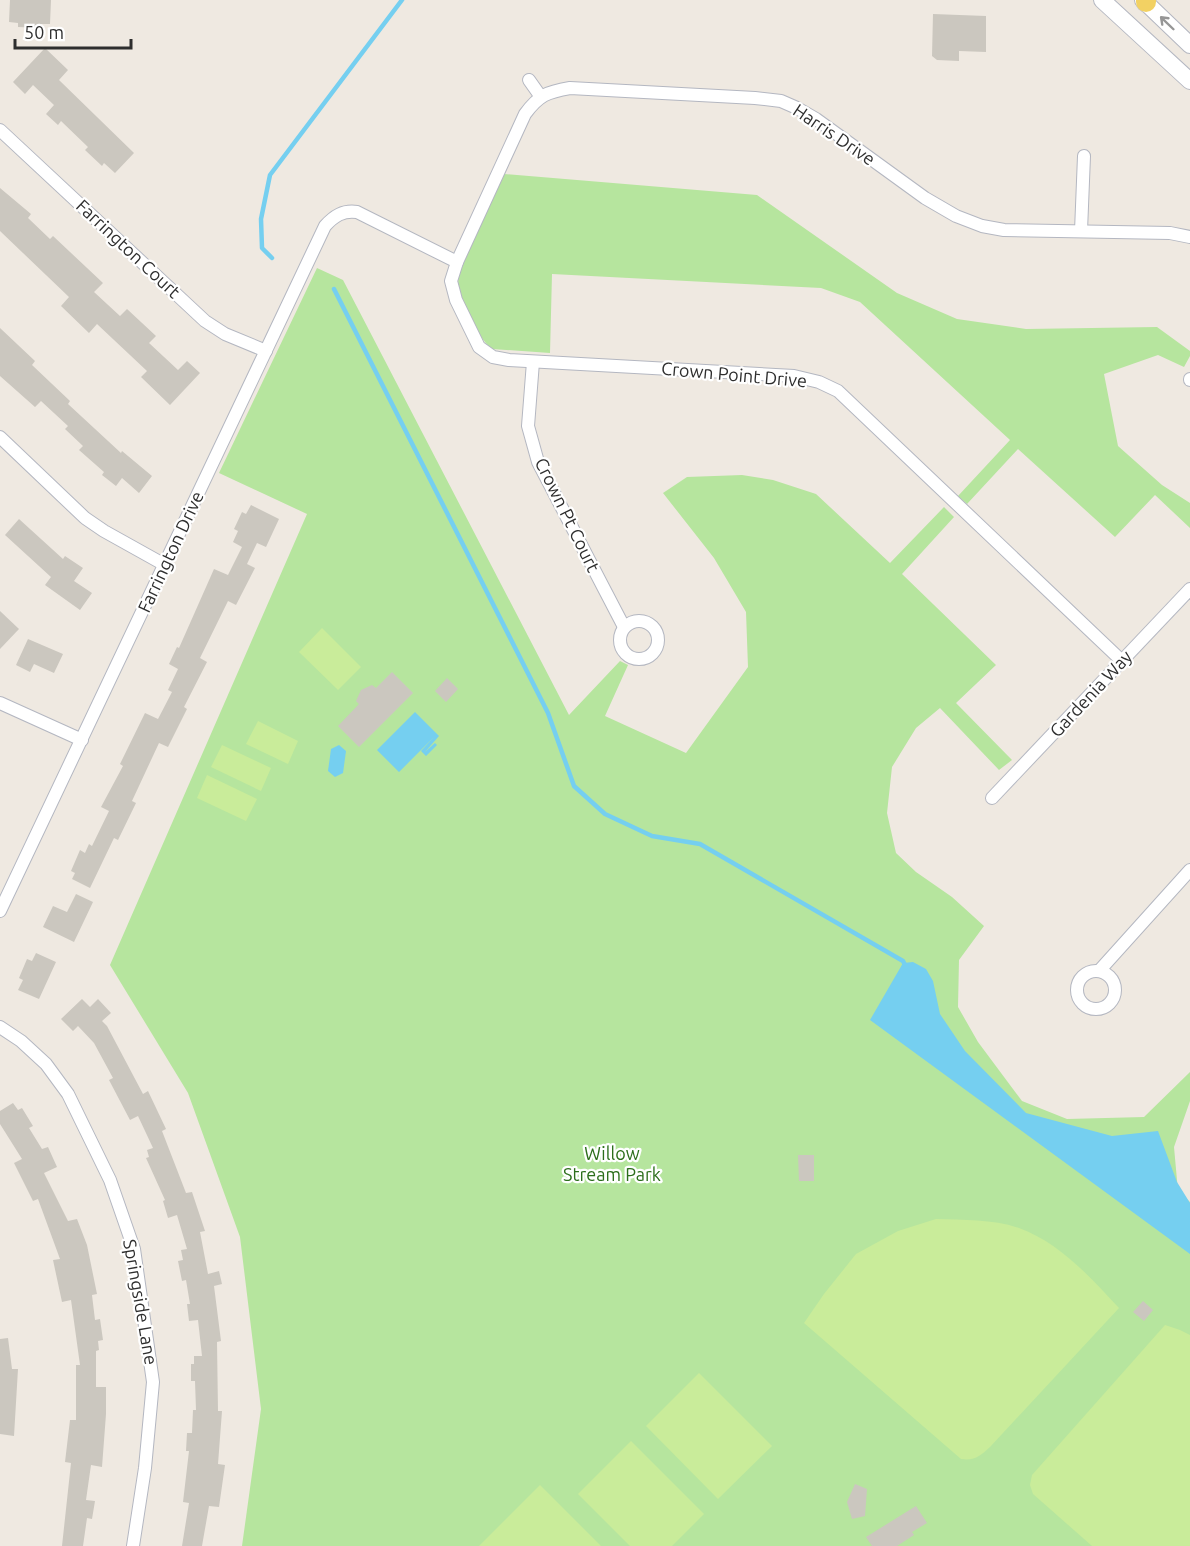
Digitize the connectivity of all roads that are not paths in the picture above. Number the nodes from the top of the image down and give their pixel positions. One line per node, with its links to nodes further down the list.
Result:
1 (1102, 0): 5 (main road)
2 (1145, 1): 3 (main road, one-way to 2)
3 (1190, 45)
4 (529, 80): 6 (street)
5 (1190, 81)
6 (541, 97): 9 (street, Harris Drive); 11 (street)
7 (0, 130): 12 (street, Farrington Court)
8 (1084, 156): 9 (street)
9 (1081, 231): 10 (street, Harris Drive)
10 (1190, 237)
11 (457, 262): 12 (street, Farrington Drive); 13 (street, Crown Point Drive)
12 (266, 351): 15 (street, Farrington Drive)
13 (533, 362): 17 (street, Crown Pt Court); 18 (street, Crown Point Drive)
14 (0, 437): 15 (street)
15 (165, 565): 20 (street, Farrington Drive)
16 (1190, 589): 18 (street, Gardenia Way)
17 (624, 627)
18 (1122, 661): 21 (street, Gardenia Way)
19 (0, 703): 20 (street)
20 (82, 740): 23 (street, Farrington Drive)
21 (992, 798)
22 (1190, 870): 24 (street)
23 (0, 911)
24 (1099, 971)
25 (0, 1027): 26 (street, Springside Lane)
26 (133, 1546)

